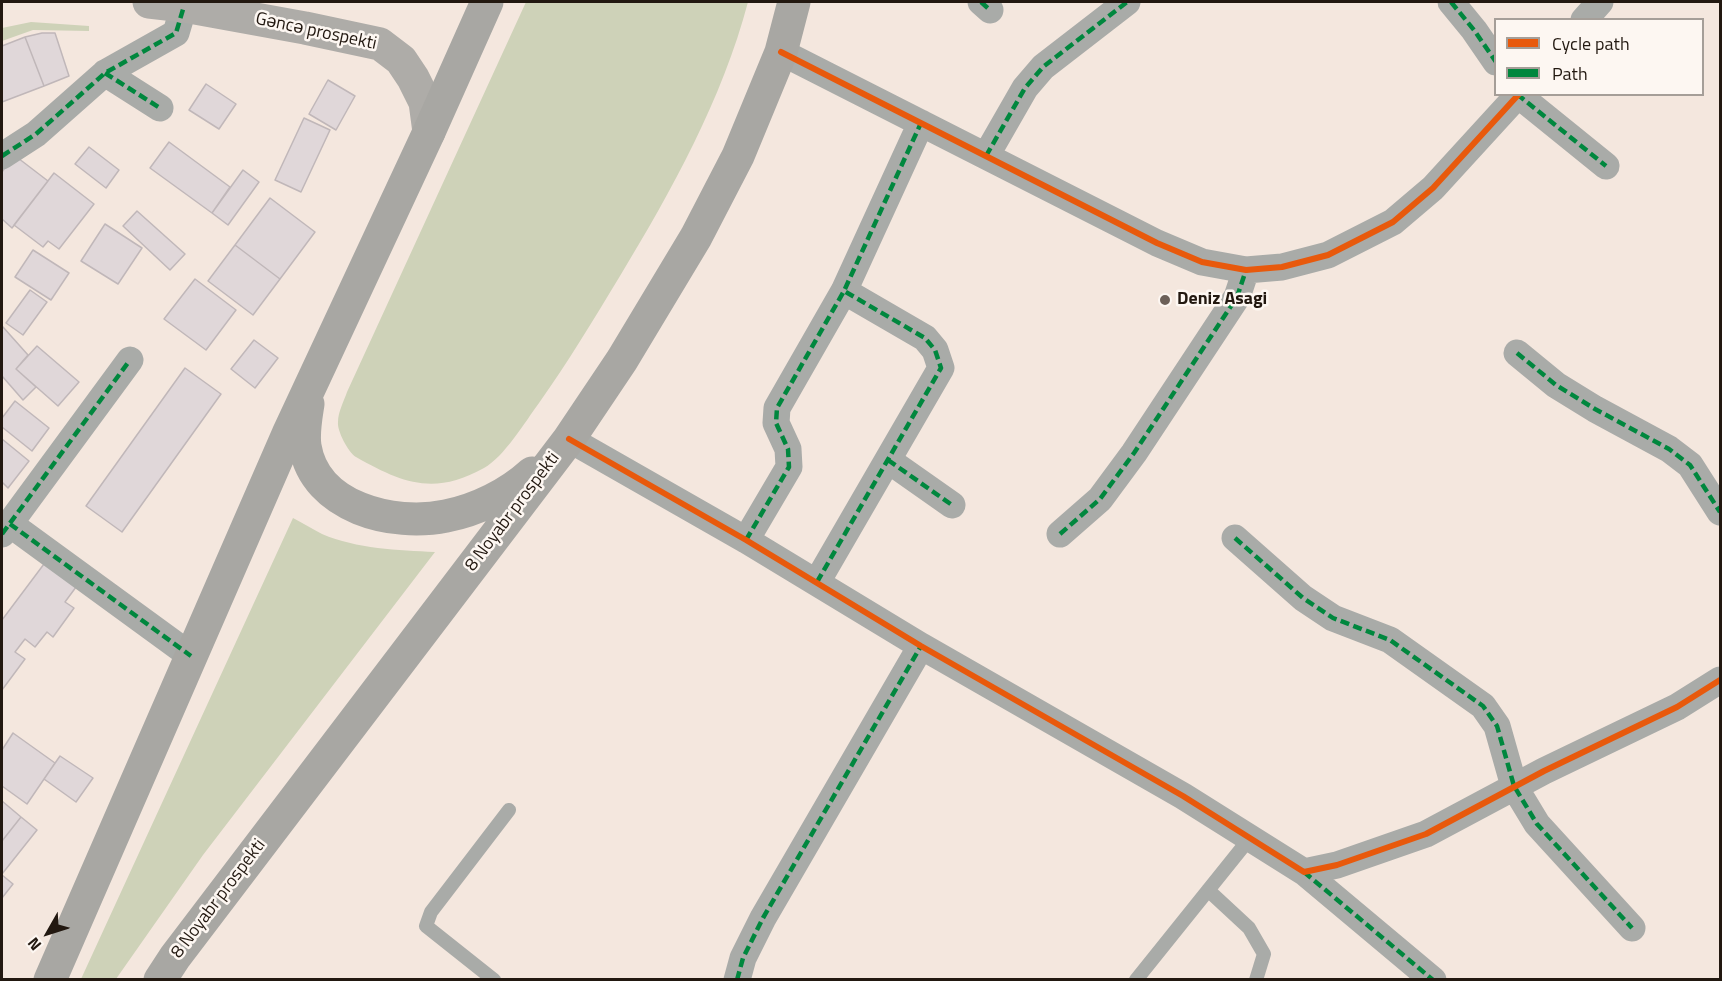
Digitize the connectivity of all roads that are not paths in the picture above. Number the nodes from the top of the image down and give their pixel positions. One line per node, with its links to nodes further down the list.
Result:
1 (149, 2): 7 (main road, Gəncə prospekti)
2 (487, 2): 16 (highway)
3 (794, 2): 9 (highway, 8 Noyabr prospekti)
4 (1127, 2): 18 (street)
5 (1451, 2): 10 (street)
6 (1600, 2): 8 (street)
7 (184, 6): 11 (street); 16 (main road, Gəncə prospekti)
8 (1586, 18)
9 (782, 52): 15 (street); 25 (highway, 8 Noyabr prospekti)
10 (1494, 59)
11 (105, 73): 14 (street); 17 (street)
12 (1517, 96): 20 (street)
13 (1519, 96): 19 (street)
14 (160, 108)
15 (921, 123): 18 (street); 21 (street)
16 (429, 132): 24 (highway)
17 (2, 156)
18 (986, 156): 20 (street)
19 (1606, 166)
20 (1246, 270): 30 (street)
21 (844, 291): 26 (street); 32 (street)
22 (1517, 353): 28 (street)
23 (130, 360): 29 (street)
24 (310, 385): 25 (highway); 35 (highway)
25 (569, 439): 32 (street); 44 (highway, 8 Noyabr prospekti)
26 (888, 460): 27 (street); 33 (street)
27 (952, 505)
28 (1720, 512)
29 (6, 529): 35 (street)
30 (1060, 534)
31 (1235, 538): 37 (street)
32 (746, 540): 33 (street)
33 (817, 582): 34 (street)
34 (921, 646): 39 (street); 46 (street)
35 (191, 656): 43 (highway)
36 (1720, 680): 37 (street)
37 (1514, 786): 40 (street); 42 (street)
38 (509, 810): 45 (lane)
39 (1250, 838): 40 (street); 41 (lane)
40 (1304, 872): 49 (street)
41 (1208, 890): 47 (lane); 48 (lane)
42 (1632, 928)
43 (50, 980)
44 (160, 980)
45 (494, 980)
46 (736, 980)
47 (1136, 980)
48 (1256, 980)
49 (1433, 980)

